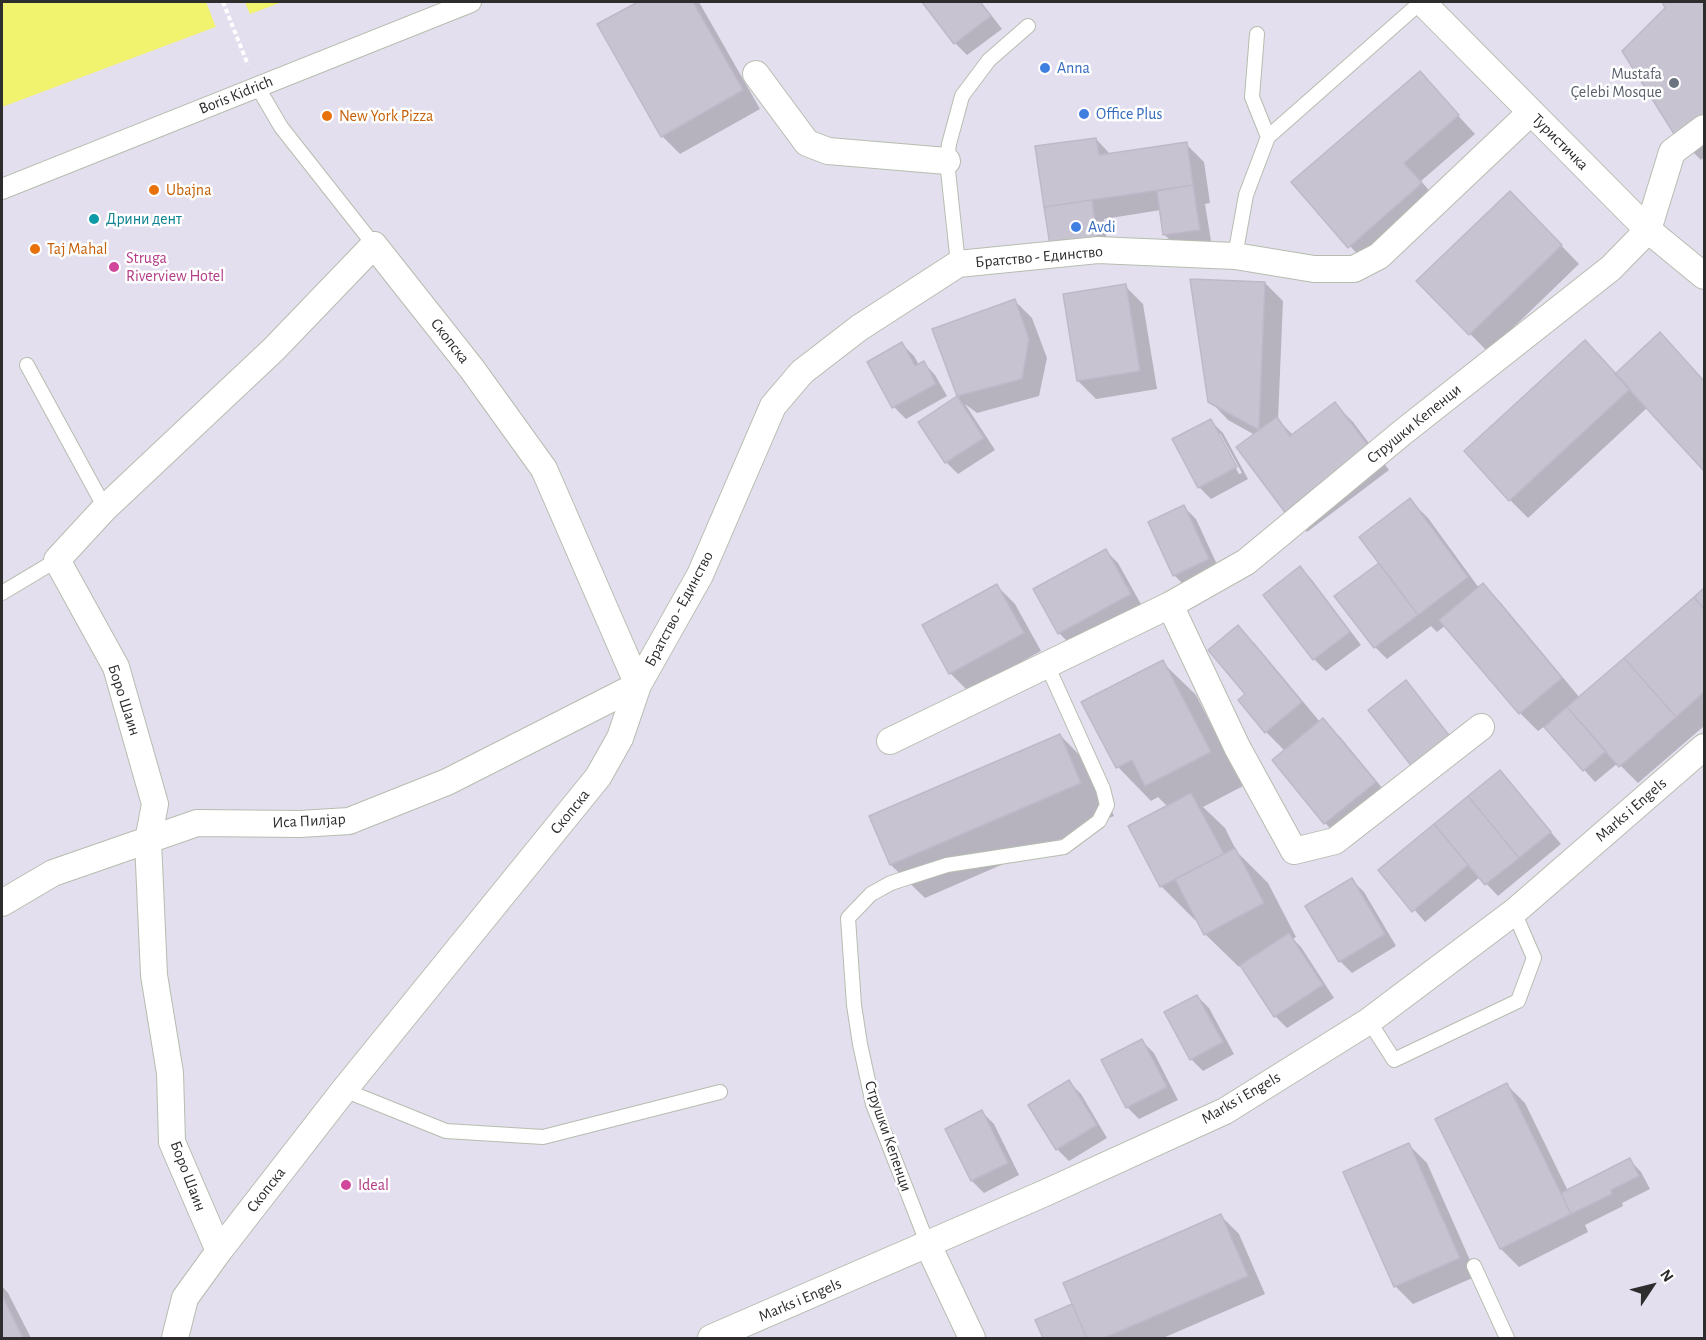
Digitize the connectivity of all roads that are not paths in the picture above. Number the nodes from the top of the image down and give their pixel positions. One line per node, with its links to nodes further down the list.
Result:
1 (471, 2): 6 (street, Boris Kidrich)
2 (1421, 2): 7 (street, Туристичка); 9 (lane)
3 (1028, 26): 10 (lane)
4 (1257, 34): 9 (lane)
5 (756, 75): 10 (street)
6 (257, 86): 11 (street, Boris Kidrich); 13 (lane)
7 (1531, 112): 12 (street, Туристичка); 14 (street, Братство - Единство)
8 (1704, 128): 12 (street)
9 (1268, 137): 14 (lane)
10 (947, 161): 15 (lane)
11 (2, 189)
12 (1648, 230): 16 (street, Туристичка); 21 (street, Струшки Кепенци)
13 (374, 245): 18 (street); 23 (street, Скопска)
14 (1235, 256): 15 (street, Братство - Единство)
15 (958, 264): 23 (street, Братство - Единство)
16 (1704, 276)
17 (27, 365): 18 (lane)
18 (105, 508): 19 (street)
19 (57, 560): 20 (lane); 27 (street, Боро Шаин)
20 (2, 593)
21 (1170, 605): 22 (street, Струшки Кепенци); 24 (street)
22 (1047, 665): 25 (street, Струшки Кепенци); 33 (lane, Струшки Кепенци)
23 (638, 685): 27 (street, Иса Пилјар); 31 (street, Скопска)
24 (1481, 727)
25 (890, 741)
26 (1704, 747): 29 (street, Marks i Engels)
27 (148, 841): 28 (street, Иса Пилјар); 34 (street, Боро Шаин)
28 (2, 903)
29 (1514, 912): 30 (street, Marks i Engels); 30 (lane)
30 (1369, 1021): 33 (street, Marks i Engels)
31 (344, 1090): 32 (lane); 34 (street, Скопска)
32 (720, 1092)
33 (928, 1245): 37 (street, Marks i Engels); 38 (street)
34 (219, 1251): 36 (street, Скопска)
35 (1474, 1266): 39 (lane)
36 (175, 1338)
37 (711, 1338)
38 (972, 1338)
39 (1507, 1338)

